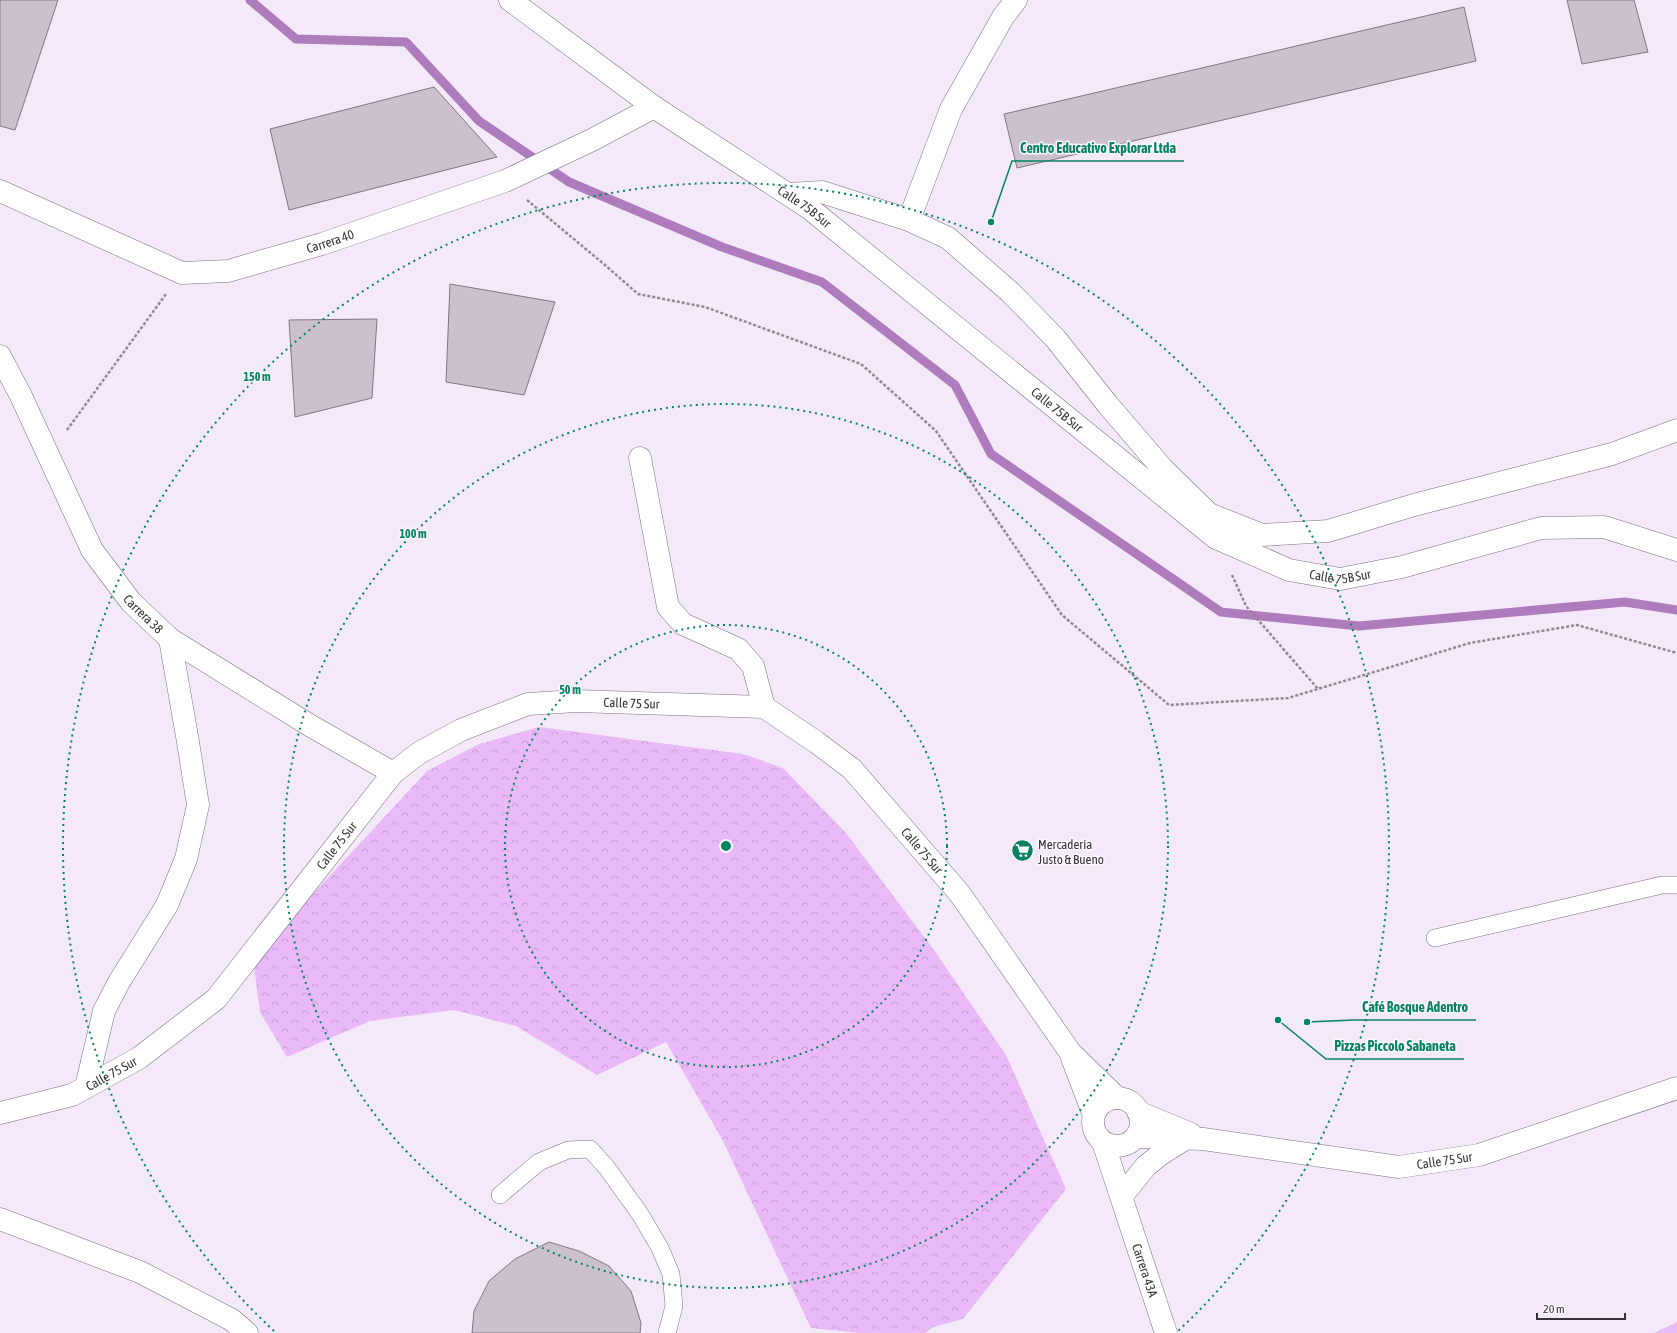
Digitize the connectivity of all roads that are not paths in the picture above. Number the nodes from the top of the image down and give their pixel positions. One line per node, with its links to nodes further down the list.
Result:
1 (510, 0): 3 (street, Calle 75B Sur)
2 (1016, 0): 6 (street)
3 (654, 107): 4 (street, Carrera 40); 5 (street, Calle 75B Sur)
4 (0, 191)
5 (789, 194): 6 (street); 10 (street, Calle 75B Sur)
6 (909, 220): 8 (street)
7 (0, 356): 11 (street, Carrera 38)
8 (1677, 430)
9 (640, 458): 12 (street)
10 (1677, 550)
11 (170, 640): 13 (street, Carrera 38); 18 (street)
12 (764, 707): 13 (street, Calle 75 Sur); 16 (street, Calle 75 Sur)
13 (393, 773): 18 (street, Calle 75 Sur)
14 (1677, 886): 15 (lane)
15 (1436, 938)
16 (1070, 1052): 19 (street, Calle 75 Sur); 22 (street, Calle 75 Sur)
17 (1677, 1088): 23 (street, Calle 75 Sur)
18 (79, 1091): 21 (street, Calle 75 Sur)
19 (1117, 1098): 20 (street); 22 (street)
20 (1138, 1112): 23 (street, Calle 75 Sur); 24 (street)
21 (0, 1113)
22 (1094, 1115): 25 (street)
23 (1194, 1139): 24 (street, Calle 75 Sur); 27 (street)
24 (1130, 1141): 25 (street); 27 (street, Carrera 43A)
25 (1103, 1142): 27 (street, Carrera 43A)
26 (500, 1195): 30 (lane)
27 (1125, 1199): 31 (street, Carrera 43A)
28 (0, 1219): 29 (street)
29 (247, 1333)
30 (667, 1333)
31 (1166, 1333)

